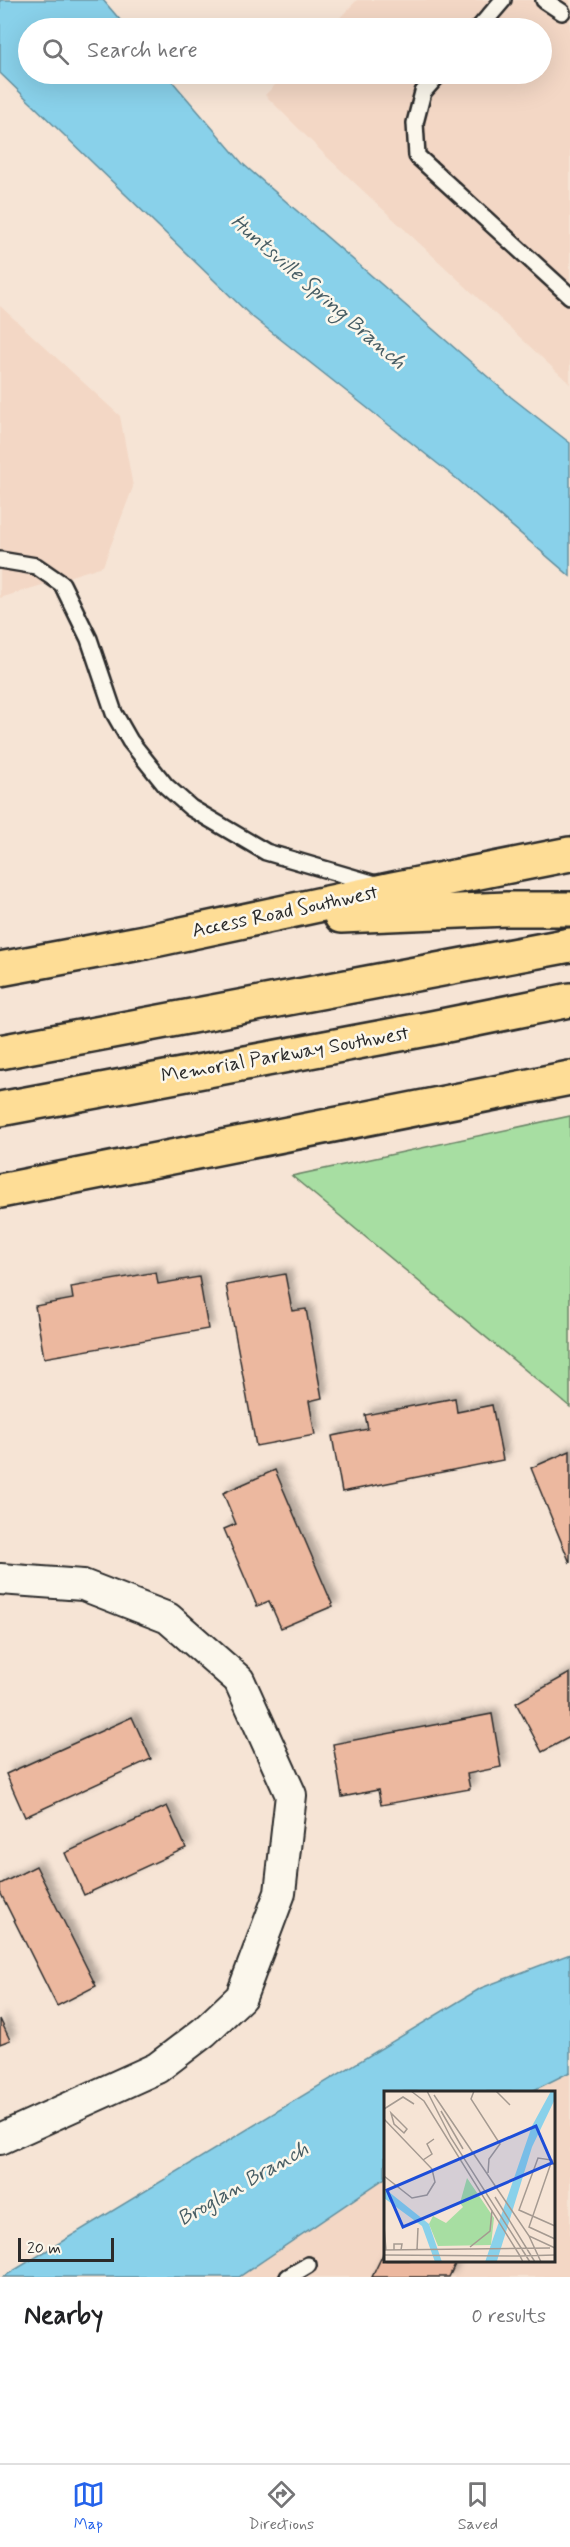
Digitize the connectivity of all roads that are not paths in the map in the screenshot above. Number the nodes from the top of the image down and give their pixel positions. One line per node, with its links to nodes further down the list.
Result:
1 (503, 0): 4 (lane)
2 (543, 0): 3 (lane)
3 (568, 12)
4 (487, 18)
5 (431, 84): 6 (lane)
6 (570, 296)
7 (0, 560): 9 (lane)
8 (570, 854): 9 (highway, Access Road Southwest)
9 (393, 889): 11 (highway, Access Road Southwest)
10 (570, 909): 11 (highway)
11 (257, 919): 13 (highway, Access Road Southwest)
12 (570, 945): 15 (highway)
13 (0, 969)
14 (570, 1000): 17 (highway, Memorial Parkway Southwest)
15 (0, 1052)
16 (570, 1078): 18 (highway)
17 (0, 1109)
18 (0, 1191)
19 (0, 1579): 20 (street)
20 (0, 2139)
21 (308, 2265): 22 (lane)
22 (288, 2277)

